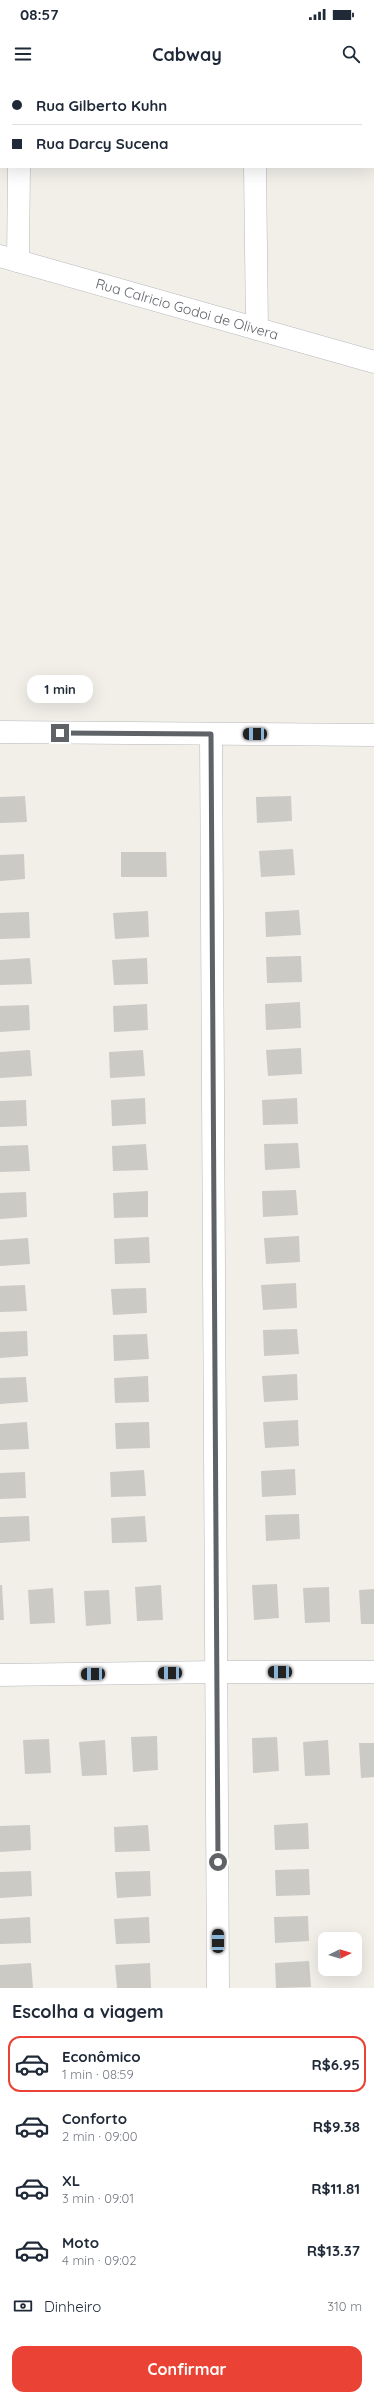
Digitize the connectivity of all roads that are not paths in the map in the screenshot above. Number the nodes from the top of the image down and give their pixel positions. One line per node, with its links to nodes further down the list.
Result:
1 (19, 168): 3 (street)
2 (255, 168): 4 (street)
3 (9, 258): 4 (street, Rua Calricio Godoi de Olivera)
4 (257, 329): 5 (street, Rua Calricio Godoi de Olivera)
5 (374, 362)
6 (0, 732): 7 (street)
7 (211, 734): 8 (street); 9 (street)
8 (374, 735)
9 (217, 1672): 10 (street); 11 (street); 12 (street)
10 (374, 1672)
11 (0, 1675)
12 (218, 1988)

